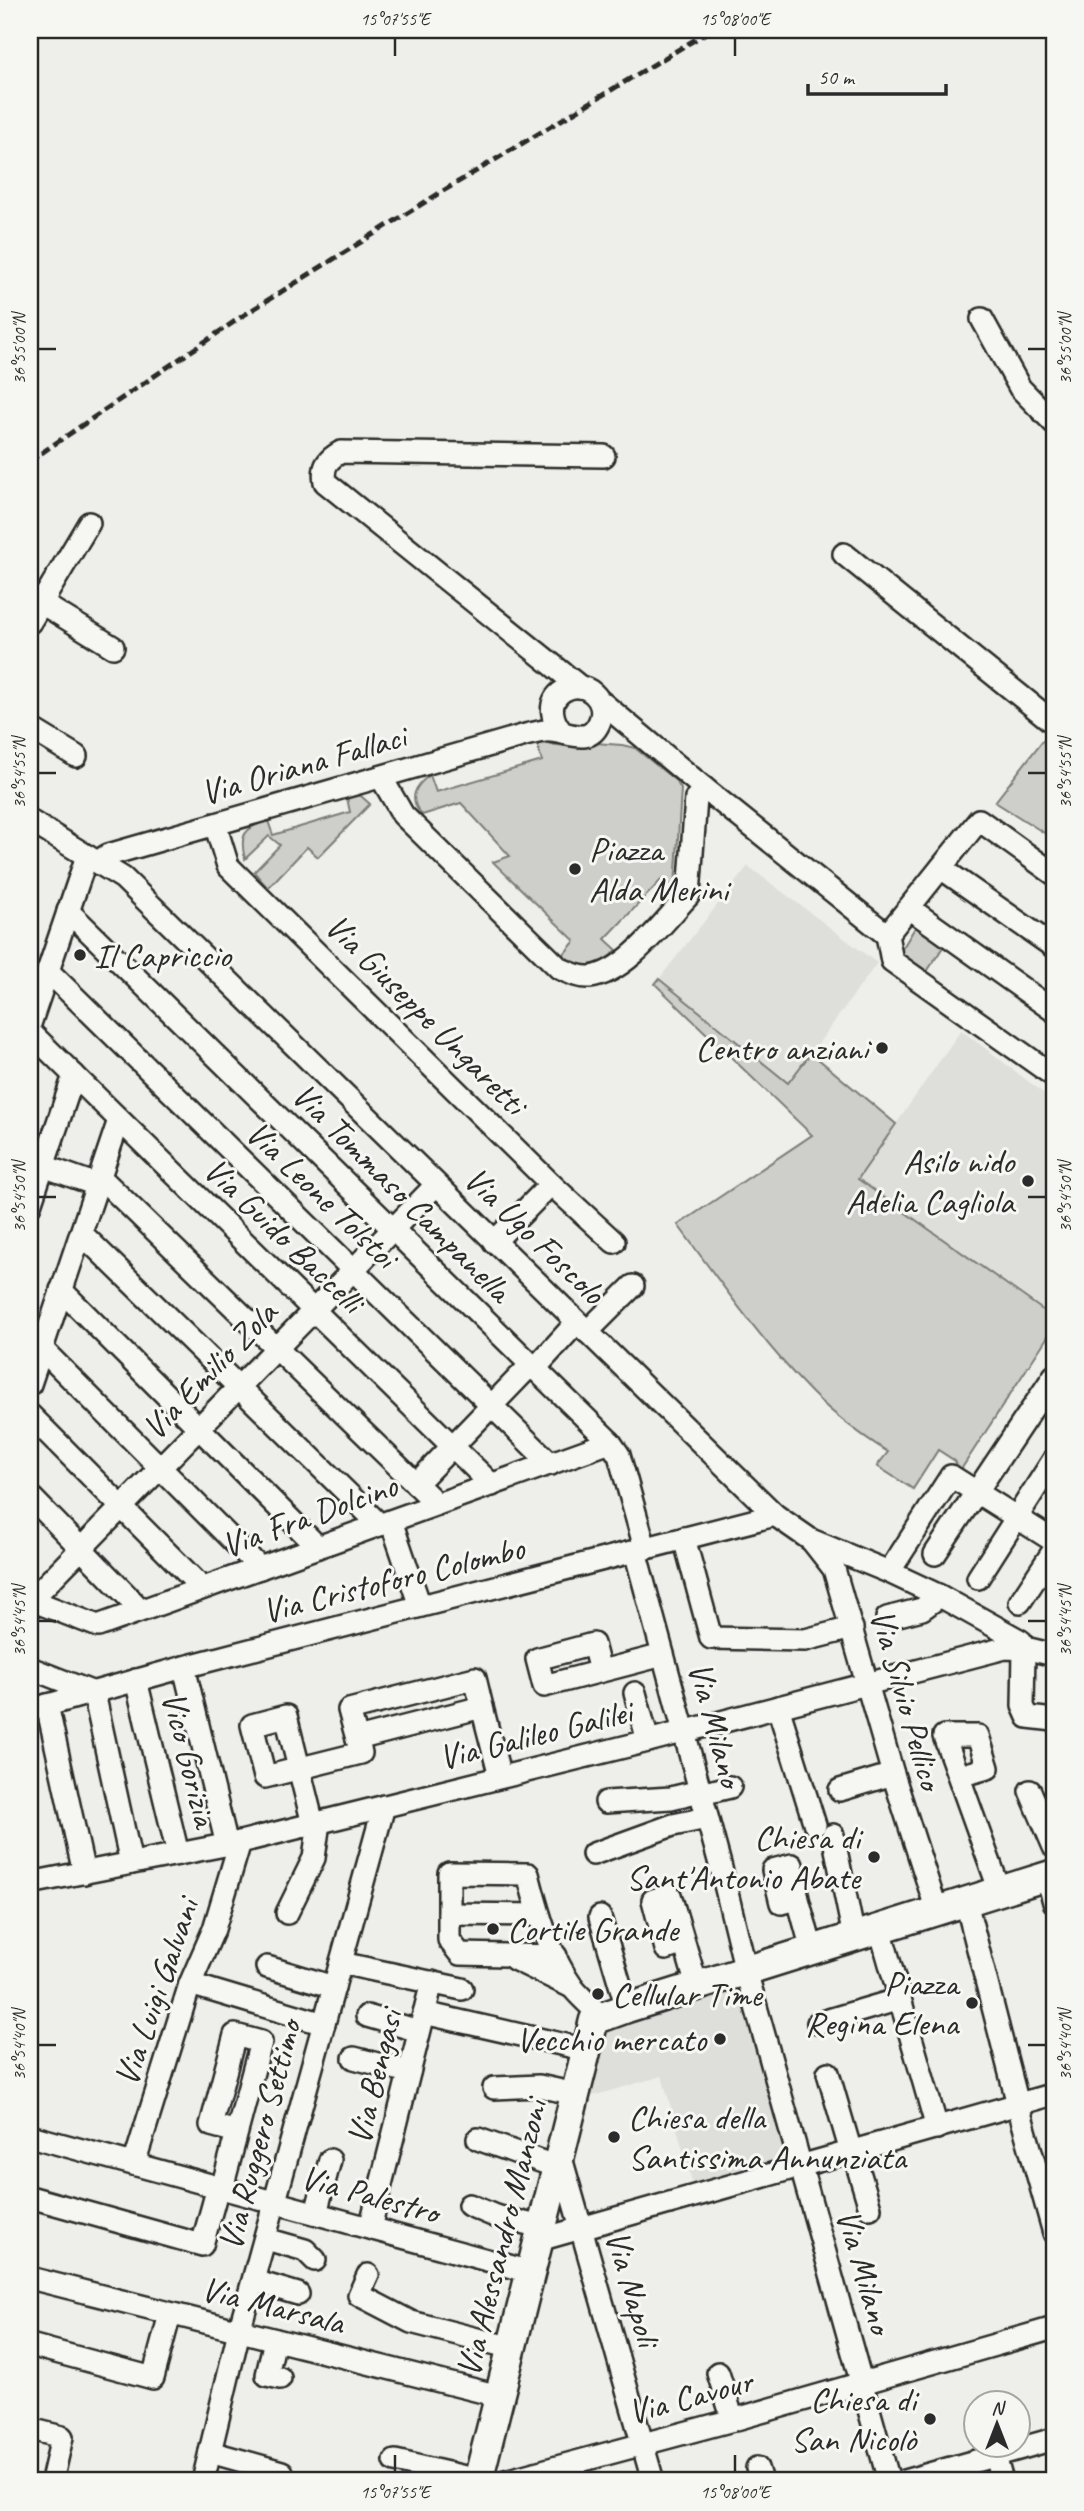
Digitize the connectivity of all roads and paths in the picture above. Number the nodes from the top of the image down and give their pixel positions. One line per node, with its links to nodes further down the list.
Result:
1 (982, 319): 2 (street)
2 (1054, 423)
3 (604, 456): 9 (street)
4 (89, 523): 6 (street)
5 (845, 554): 13 (street)
6 (35, 600): 7 (street); 8 (street)
7 (30, 622)
8 (113, 646)
9 (536, 650): 10 (street); 12 (street)
10 (580, 687): 11 (street); 12 (street)
11 (600, 701): 15 (street); 18 (street)
12 (555, 703): 16 (street); 17 (street)
13 (1054, 723)
14 (30, 728): 19 (street)
15 (597, 728): 16 (street); 18 (street)
16 (562, 733): 17 (street, Via Oriana Fallaci)
17 (529, 734): 20 (street, Via Oriana Fallaci)
18 (639, 734): 21 (street)
19 (76, 756)
20 (381, 777): 21 (street); 23 (street, Via Oriana Fallaci)
21 (704, 788): 29 (street)
22 (30, 821): 24 (street, Via Ugo Foscolo)
23 (215, 824): 24 (street, Via Oriana Fallaci); 40 (street, Via Giuseppe Ungaretti)
24 (92, 859): 28 (street); 41 (street, Via Ugo Foscolo)
25 (941, 868): 26 (street); 27 (street); 30 (street)
26 (1054, 874)
27 (909, 908): 29 (street); 32 (street)
28 (68, 911): 31 (street); 43 (street, Via Tommaso Campanella)
29 (887, 935): 36 (street)
30 (1054, 947)
31 (48, 971): 33 (street); 47 (street, Via Leone Tolstoi)
32 (1054, 1011)
33 (32, 1013)
34 (30, 1032): 35 (street, Via Guido Baccelli)
35 (74, 1075): 37 (street, Via Guido Baccelli); 38 (street)
36 (1054, 1076)
37 (119, 1120): 39 (street); 50 (street, Via Guido Baccelli)
38 (36, 1164): 39 (street); 42 (street)
39 (98, 1181): 44 (street); 52 (street)
40 (551, 1184): 45 (street); 46 (street, Via Giuseppe Ungaretti)
41 (436, 1185): 43 (street, Via Emilio Zola); 45 (street, Via Ugo Foscolo)
42 (30, 1205)
43 (393, 1230): 47 (street, Via Emilio Zola); 54 (street, Via Tommaso Campanella)
44 (80, 1233): 49 (street); 57 (street)
45 (494, 1242): 51 (street, Via Ugo Foscolo)
46 (614, 1242)
47 (353, 1270): 50 (street, Via Emilio Zola); 58 (street, Via Leone Tolstoi)
48 (633, 1286): 51 (street)
49 (61, 1290): 53 (street); 60 (street)
50 (314, 1310): 52 (street, Via Emilio Zola); 62 (street, Via Guido Baccelli)
51 (582, 1327): 54 (street); 72 (street, Via Ugo Foscolo)
52 (276, 1348): 57 (street, Via Emilio Zola); 66 (street)
53 (42, 1349): 56 (street); 65 (street)
54 (532, 1368): 58 (street); 61 (street, Via Tommaso Campanella)
55 (1054, 1376): 68 (street)
56 (30, 1384)
57 (239, 1387): 60 (street, Via Emilio Zola); 74 (street)
58 (493, 1407): 62 (street); 64 (street, Via Leone Tolstoi)
59 (30, 1415): 71 (street)
60 (199, 1427): 65 (street, Via Emilio Zola); 78 (street)
61 (610, 1443): 64 (street, Via Fra Dolcino); 80 (street, Via Tommaso Campanella)
62 (453, 1446): 66 (street); 67 (street, Via Guido Baccelli)
63 (1054, 1459): 73 (street)
64 (551, 1464): 67 (street, Via Fra Dolcino)
65 (160, 1468): 71 (street, Via Emilio Zola); 83 (street)
66 (416, 1484): 70 (street)
67 (492, 1485): 70 (street, Via Fra Dolcino)
68 (976, 1492): 73 (street); 82 (street); 84 (street)
69 (30, 1496): 79 (street)
70 (437, 1504): 74 (street, Via Fra Dolcino)
71 (121, 1507): 79 (street, Via Emilio Zola); 86 (street)
72 (775, 1515): 75 (street, Via Cristoforo Colombo); 76 (street, Via Ugo Foscolo)
73 (1018, 1518): 77 (street); 85 (street)
74 (386, 1523): 78 (street, Via Fra Dolcino); 90 (street)
75 (684, 1538): 80 (street, Via Cristoforo Colombo); 93 (street)
76 (811, 1540): 84 (street, Via Ugo Foscolo); 93 (street, Via Silvio Pellico)
77 (1054, 1541)
78 (318, 1547): 83 (street, Via Fra Dolcino)
79 (80, 1549): 88 (street, Via Emilio Zola); 91 (street)
80 (640, 1549): 90 (street, Via Cristoforo Colombo); 96 (street, Via Milano)
81 (1054, 1550): 89 (street)
82 (935, 1554)
83 (260, 1568): 86 (street, Via Fra Dolcino)
84 (889, 1572): 87 (street, Via Ugo Foscolo)
85 (978, 1578)
86 (202, 1588): 91 (street, Via Fra Dolcino)
87 (940, 1596): 92 (street); 94 (street, Via Ugo Foscolo)
88 (30, 1600): 91 (street, Via Fra Dolcino)
89 (1020, 1602)
90 (420, 1606): 97 (street, Via Cristoforo Colombo)
91 (141, 1610)
92 (887, 1618)
93 (852, 1628): 100 (street, Via Silvio Pellico)
94 (1024, 1648): 95 (street, Via Galileo Galilei); 100 (street, Via Galileo Galilei); 107 (street)
95 (1051, 1649)
96 (663, 1655): 101 (street); 108 (street, Via Milano)
97 (184, 1667): 99 (street, Via Cristoforo Colombo); 123 (street)
98 (30, 1668): 102 (street)
99 (136, 1680): 102 (street, Via Cristoforo Colombo); 125 (street, Vico Gorizia)
100 (868, 1684): 106 (street, Via Galileo Galilei); 112 (street, Via Silvio Pellico)
101 (544, 1686)
102 (94, 1692): 104 (street, Via Cristoforo Colombo); 127 (street)
103 (635, 1693): 110 (street)
104 (38, 1707): 129 (street)
105 (482, 1707): 109 (street); 109 (street); 114 (street)
106 (778, 1707): 108 (street, Via Galileo Galilei); 140 (street)
107 (1054, 1720)
108 (684, 1732): 110 (street, Via Galileo Galilei); 118 (street, Via Milano)
109 (357, 1739): 111 (street)
110 (648, 1741): 114 (street, Via Galileo Galilei)
111 (299, 1769): 111 (street); 122 (street)
112 (893, 1774): 116 (street); 135 (street, Via Silvio Pellico)
113 (959, 1776): 113 (street); 132 (street)
114 (500, 1777): 120 (street, Via Galileo Galilei)
115 (730, 1787): 118 (street)
116 (840, 1790)
117 (1030, 1791): 124 (street)
118 (700, 1792): 119 (street); 121 (street, Via Milano)
119 (606, 1802)
120 (384, 1806): 122 (street, Via Galileo Galilei); 144 (street, Via Ruggero Settimo)
121 (707, 1818): 126 (street); 146 (street, Via Milano)
122 (316, 1823): 123 (street, Via Galileo Galilei); 136 (street)
123 (234, 1843): 125 (street, Via Galileo Galilei); 148 (street, Via Luigi Galvani)
124 (1054, 1847)
125 (178, 1854): 127 (street, Via Galileo Galilei)
126 (593, 1854)
127 (131, 1863): 129 (street, Via Galileo Galilei)
128 (773, 1870): 141 (street)
129 (84, 1873): 130 (street, Via Galileo Galilei)
130 (31, 1876)
131 (1052, 1884): 132 (main road)
132 (998, 1885): 134 (main road)
133 (653, 1900): 149 (street)
134 (966, 1902): 135 (main road); 167 (street)
135 (937, 1911): 140 (main road)
136 (288, 1913)
137 (449, 1914): 138 (street); 138 (street); 142 (street)
138 (539, 1915): 143 (street)
139 (600, 1917): 154 (street)
140 (868, 1932): 141 (main road); 153 (street)
141 (812, 1950): 146 (main road)
142 (505, 1955): 143 (street); 151 (street)
143 (556, 1956): 151 (street)
144 (341, 1963): 147 (street); 150 (street, Via Ruggero Settimo)
145 (267, 1967): 150 (street)
146 (746, 1971): 149 (main road); 175 (street, Via Milano)
147 (432, 1982): 152 (street); 156 (street, Via Bengasi)
148 (190, 1984): 158 (street); 174 (street, Via Luigi Galvani)
149 (697, 1986): 154 (main road)
150 (334, 1987): 158 (street, Via Ruggero Settimo)
151 (572, 1987): 154 (street)
152 (462, 1989)
153 (895, 2001): 157 (street); 168 (street)
154 (614, 2012): 160 (main road, Via Alessandro Manzoni)
155 (367, 2017): 156 (street)
156 (422, 2022): 160 (street); 162 (street, Via Bengasi)
157 (818, 2023)
158 (324, 2024): 178 (street, Via Ruggero Settimo)
159 (261, 2042): 176 (street)
160 (587, 2050): 165 (main road, Via Alessandro Manzoni)
161 (354, 2058): 162 (street)
162 (409, 2072): 182 (street, Via Bengasi)
163 (828, 2073): 171 (street)
164 (494, 2088): 165 (street)
165 (575, 2094): 173 (main road, Via Alessandro Manzoni)
166 (1054, 2094): 167 (street)
167 (1020, 2110): 168 (street); 184 (street)
168 (931, 2129): 171 (street)
169 (30, 2136): 174 (street, Via Palestro)
170 (478, 2139): 173 (street)
171 (852, 2152): 175 (street); 180 (street)
172 (330, 2160): 181 (street)
173 (559, 2160): 183 (street, Via Napoli); 185 (main road, Via Alessandro Manzoni)
174 (134, 2164): 176 (street, Via Palestro)
175 (801, 2166): 183 (street); 201 (street, Via Milano)
176 (220, 2187): 177 (street); 178 (street, Via Palestro)
177 (30, 2197)
178 (276, 2202): 181 (street, Via Palestro); 186 (street, Via Ruggero Settimo)
179 (469, 2205): 185 (street)
180 (870, 2208)
181 (316, 2213): 182 (street, Via Palestro)
182 (370, 2228): 188 (street, Via Palestro)
183 (582, 2228): 185 (street); 206 (street, Via Napoli)
184 (1054, 2233)
185 (540, 2234): 188 (main road, Via Alessandro Manzoni)
186 (266, 2239): 187 (street); 191 (street, Via Ruggero Settimo)
187 (315, 2260)
188 (531, 2272): 198 (main road, Via Alessandro Manzoni)
189 (368, 2275): 198 (street)
190 (30, 2278): 193 (street, Via Marsala)
191 (254, 2281): 192 (street); 195 (street, Via Ruggero Settimo)
192 (298, 2294)
193 (170, 2314): 195 (street, Via Marsala); 197 (street)
194 (1054, 2329): 201 (street, Via Cavour)
195 (239, 2331): 196 (street, Via Marsala); 208 (street, Via Ruggero Settimo)
196 (275, 2340): 200 (street); 202 (street, Via Marsala)
197 (30, 2345)
198 (512, 2348): 202 (main road, Via Alessandro Manzoni)
199 (718, 2373): 203 (street)
200 (280, 2378)
201 (861, 2382): 203 (street, Via Cavour); 217 (street, Via Milano)
202 (499, 2396): 215 (main road, Via Alessandro Manzoni)
203 (733, 2420): 206 (street, Via Cavour)
204 (30, 2429): 213 (street)
205 (1054, 2439): 207 (street)
206 (642, 2444): 215 (street, Via Cavour); 216 (street, Via Napoli)
207 (1032, 2445)
208 (210, 2452): 212 (street); 214 (street, Via Ruggero Settimo)
209 (988, 2458): 218 (street)
210 (992, 2458): 219 (street)
211 (395, 2461): 215 (street)
212 (282, 2472)
213 (52, 2481)
214 (203, 2481)
215 (487, 2481)
216 (653, 2481)
217 (889, 2481)
218 (904, 2481)
219 (1003, 2481)

